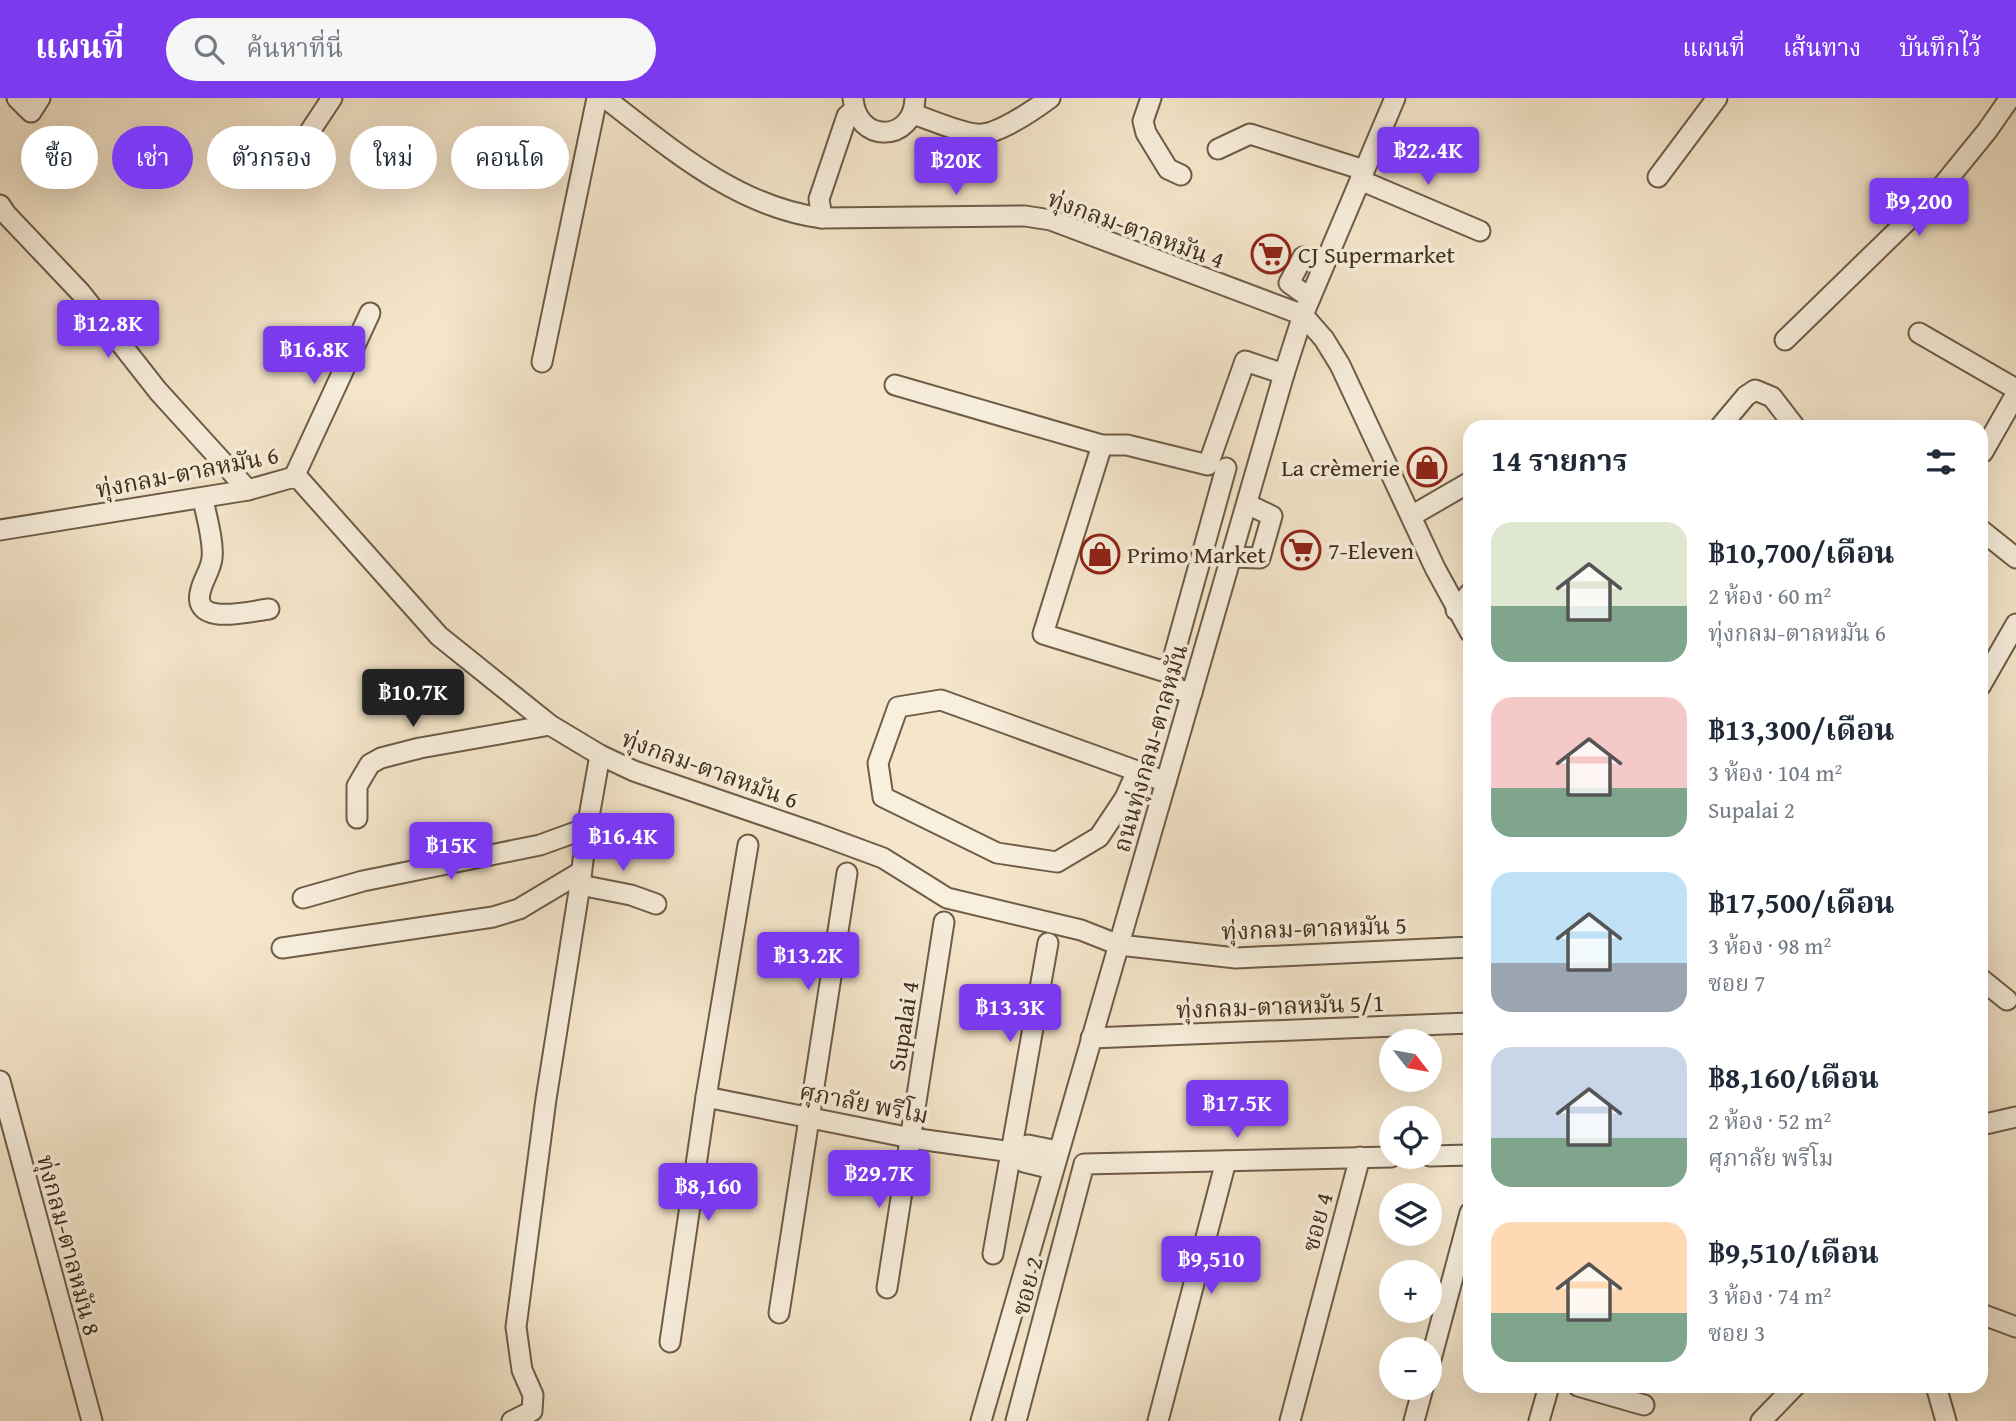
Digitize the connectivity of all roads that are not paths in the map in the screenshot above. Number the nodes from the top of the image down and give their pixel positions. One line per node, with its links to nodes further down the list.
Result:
1 (17, 98): 2 (street)
2 (40, 98)
3 (332, 98): 13 (street)
4 (597, 98): 25 (street)
5 (605, 98): 19 (street, ทุ่งกลม-ตาลหมัน 4)
6 (1050, 98): 12 (street)
7 (1151, 98): 15 (street)
8 (1395, 98): 16 (street, ถนนทุ่งกลม-ตาลหมัน)
9 (1717, 98): 17 (street)
10 (2010, 98): 24 (street)
11 (854, 104): 12 (street); 19 (street)
12 (914, 106)
13 (314, 126)
14 (1218, 149): 16 (street)
15 (1181, 175)
16 (1362, 175): 20 (street); 21 (street, ถนนทุ่งกลม-ตาลหมัน)
17 (1658, 177)
18 (0, 205): 37 (street)
19 (822, 218): 21 (street, ทุ่งกลม-ตาลหมัน 4)
20 (1480, 231)
21 (1307, 306): 26 (street, ถนนทุ่งกลม-ตาลหมัน); 40 (street)
22 (370, 313): 35 (street)
23 (1919, 333): 28 (street)
24 (1786, 340)
25 (542, 362)
26 (1284, 374): 33 (street); 34 (street, ถนนทุ่งกลม-ตาลหมัน)
27 (895, 385): 32 (street)
28 (2016, 392): 31 (street)
29 (1726, 420): 30 (street)
30 (1790, 420)
31 (1988, 443)
32 (1102, 444): 33 (street); 52 (street)
33 (1217, 466): 34 (street); 45 (street)
34 (1255, 475): 39 (street, ถนนทุ่งกลม-ตาลหมัน)
35 (294, 477): 37 (street, ทุ่งกลม-ตาลหมัน 6); 55 (street, ทุ่งกลม-ตาลหมัน 6)
36 (1463, 486): 40 (street)
37 (248, 490): 38 (street, ทุ่งกลม-ตาลหมัน 6)
38 (203, 499): 41 (street, ทุ่งกลม-ตาลหมัน 6); 48 (street)
39 (1247, 504): 43 (street, ถนนทุ่งกลม-ตาลหมัน); 43 (street)
40 (1413, 515): 49 (street)
41 (0, 530)
42 (1988, 536): 44 (street)
43 (1231, 556): 46 (street, ถนนทุ่งกลม-ตาลหมัน)
44 (2016, 558)
45 (1193, 584): 46 (street); 52 (street)
46 (1222, 590): 54 (street, ถนนทุ่งกลม-ตาลหมัน)
47 (1463, 602): 49 (street)
48 (269, 609)
49 (1456, 610): 50 (street)
50 (1463, 621)
51 (2016, 624): 53 (street)
52 (1169, 673): 54 (street)
53 (1988, 673)
54 (1192, 693): 58 (street, ถนนทุ่งกลม-ตาลหมัน)
55 (550, 725): 56 (street, ทุ่งกลม-ตาลหมัน 6); 59 (street)
56 (600, 755): 60 (street); 68 (street, ทุ่งกลม-ตาลหมัน 6)
57 (1137, 771): 57 (street); 58 (street)
58 (1166, 782): 68 (street, ถนนทุ่งกลม-ตาลหมัน)
59 (358, 818)
60 (587, 828): 63 (street); 64 (street)
61 (748, 845): 76 (street)
62 (847, 873): 77 (street)
63 (581, 878): 65 (street); 70 (street); 103 (street)
64 (303, 898)
65 (656, 904)
66 (944, 922): 80 (street, Supalai 4)
67 (1048, 943): 81 (street)
68 (1119, 945): 69 (street, ทุ่งกลม-ตาลหมัน 5); 74 (street, ถนนทุ่งกลม-ตาลหมัน)
69 (1463, 947)
70 (282, 948)
71 (1988, 985): 72 (street)
72 (2007, 1000)
73 (1463, 1023): 74 (street, ทุ่งกลม-ตาลหมัน 5/1)
74 (1091, 1038): 86 (street, ถนนทุ่งกลม-ตาลหมัน)
75 (0, 1081): 102 (street, ทุ่งกลม-ตาลหมัน 8)
76 (706, 1097): 77 (street, ศุภาลัย พรีโม); 95 (street)
77 (808, 1116): 80 (street, ศุภาลัย พรีโม); 91 (street)
78 (2016, 1117): 79 (street)
79 (1988, 1123)
80 (911, 1139): 81 (street, ศุภาลัย พรีโม); 90 (street, Supalai 4)
81 (1012, 1152): 86 (street, ศุภาลัย พรีโม); 89 (street)
82 (1463, 1155): 83 (street)
83 (1442, 1156)
84 (1360, 1157): 85 (street); 87 (street); 107 (street, ซอย 4)
85 (1379, 1157)
86 (1055, 1160): 104 (street, ถนนทุ่งกลม-ตาลหมัน)
87 (1226, 1161): 105 (street, ซอย 2); 106 (street)
88 (1463, 1239): 94 (street)
89 (993, 1254)
90 (887, 1288)
91 (779, 1313)
92 (1988, 1317): 93 (street)
93 (2016, 1327)
94 (1437, 1337)
95 (670, 1342)
96 (1547, 1393): 109 (street)
97 (1602, 1393): 101 (street)
98 (1788, 1393): 110 (street)
99 (1938, 1393): 111 (street)
100 (1420, 1400): 108 (street)
101 (1644, 1405)
102 (92, 1421)
103 (512, 1421)
104 (981, 1421)
105 (1016, 1421)
106 (1158, 1421)
107 (1290, 1421)
108 (1414, 1421)
109 (1539, 1421)
110 (1761, 1421)
111 (1946, 1421)

